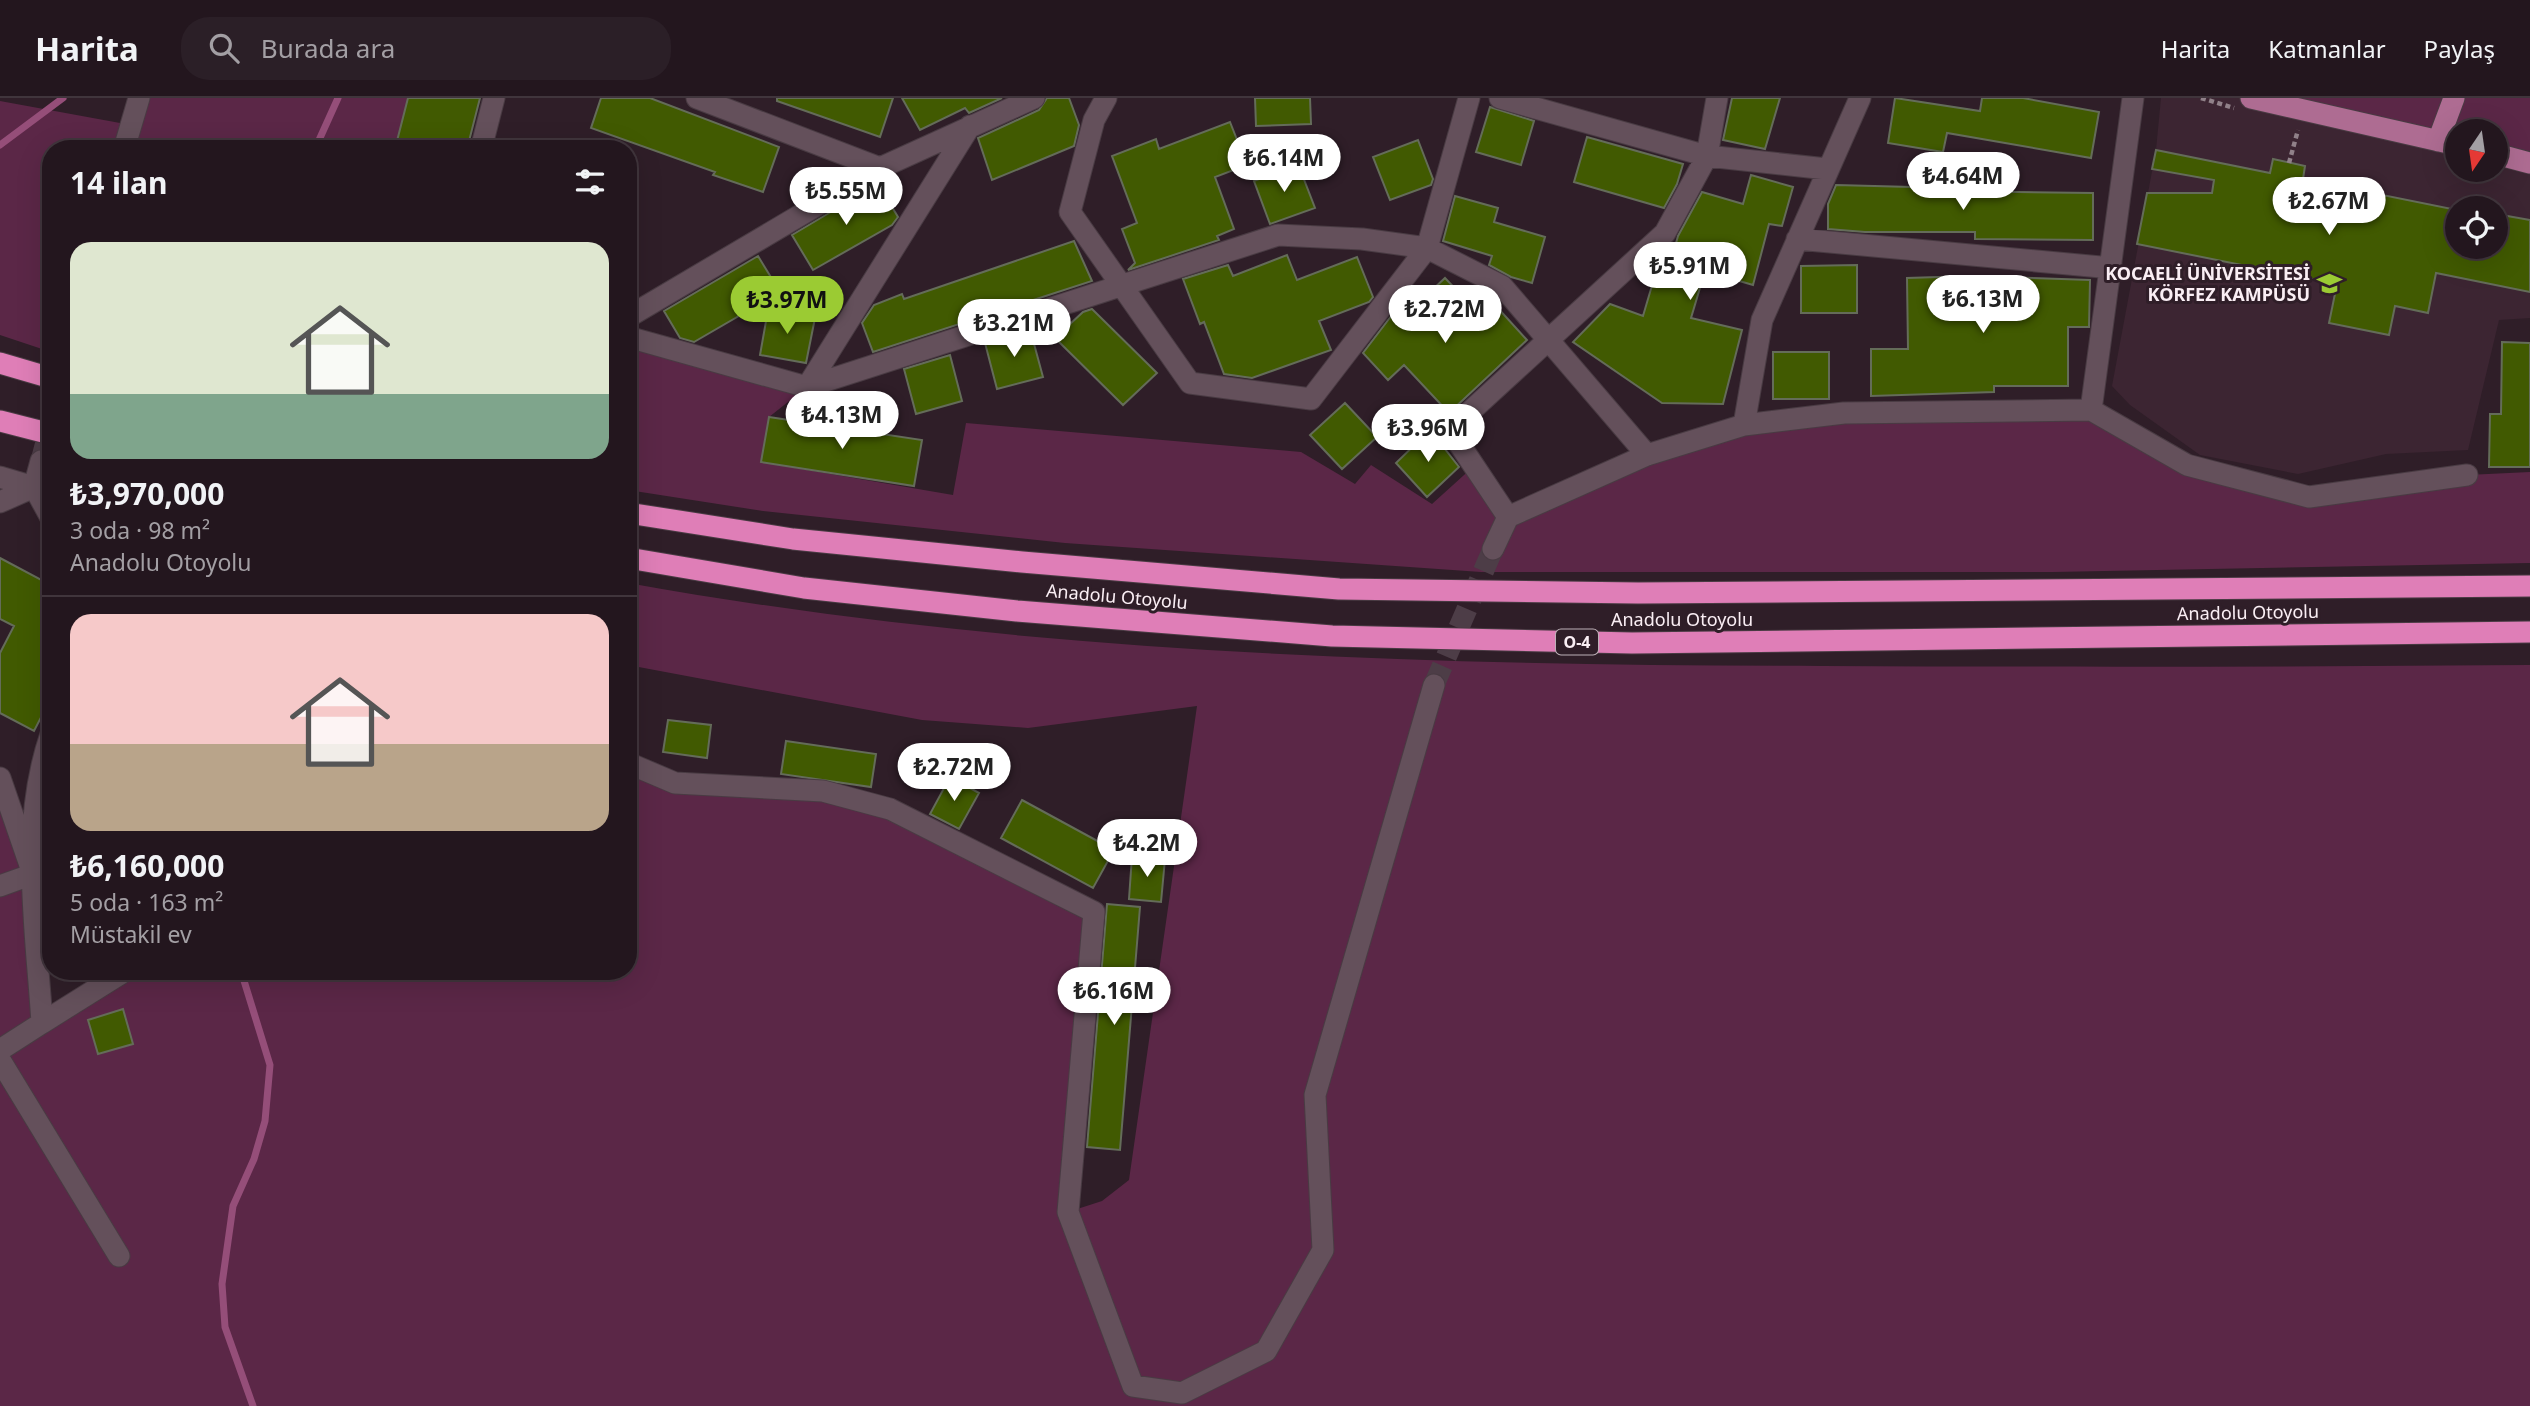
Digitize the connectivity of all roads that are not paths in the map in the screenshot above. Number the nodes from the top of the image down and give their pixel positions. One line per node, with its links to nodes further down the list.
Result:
1 (139, 98): 16 (street)
2 (495, 98): 17 (street)
3 (697, 98): 22 (street)
4 (1034, 98): 15 (street)
5 (1106, 98): 27 (street)
6 (1469, 98): 25 (street)
7 (1500, 98): 19 (street)
8 (1717, 98): 19 (street)
9 (1860, 98): 23 (street)
10 (2133, 98): 26 (street)
11 (2251, 98): 13 (main road)
12 (2454, 98): 14 (main road)
13 (2324, 105): 18 (main road)
14 (2451, 119)
15 (970, 126): 22 (street); 33 (street)
16 (127, 140)
17 (483, 140)
18 (2445, 142)
19 (1707, 156): 23 (street); 30 (street)
20 (2508, 157): 21 (main road)
21 (2530, 163)
22 (880, 168): 28 (street)
23 (1827, 169): 24 (street)
24 (1797, 239): 26 (street); 36 (street)
25 (1427, 248): 27 (street); 27 (street); 30 (street)
26 (2112, 268): 34 (street)
27 (1125, 287): 33 (street)
28 (637, 312)
29 (637, 340): 33 (street)
30 (1551, 341): 38 (street); 46 (street)
31 (0, 363): 32 (highway)
32 (42, 375)
33 (807, 387)
34 (2091, 410): 36 (street); 40 (street)
35 (0, 421): 37 (highway)
36 (1744, 425): 38 (street)
37 (42, 432)
38 (1647, 455): 46 (street)
39 (41, 461): 42 (street)
40 (2467, 475)
41 (0, 477): 42 (street)
42 (34, 487): 43 (street); 44 (street)
43 (0, 502)
44 (42, 502)
45 (637, 514): 49 (highway, Anadolu Otoyolu)
46 (1508, 517): 47 (street)
47 (1493, 549)
48 (637, 559): 50 (highway, Anadolu Otoyolu / O-4)
49 (2530, 586)
50 (2530, 632)
51 (1434, 685): 53 (street)
52 (42, 763): 55 (street)
53 (637, 767)
54 (0, 778): 55 (street)
55 (33, 874): 56 (street); 58 (street)
56 (0, 886)
57 (111, 980): 58 (street)
58 (42, 1023): 59 (street)
59 (0, 1050)
60 (0, 1060): 61 (street)
61 (119, 1256)

